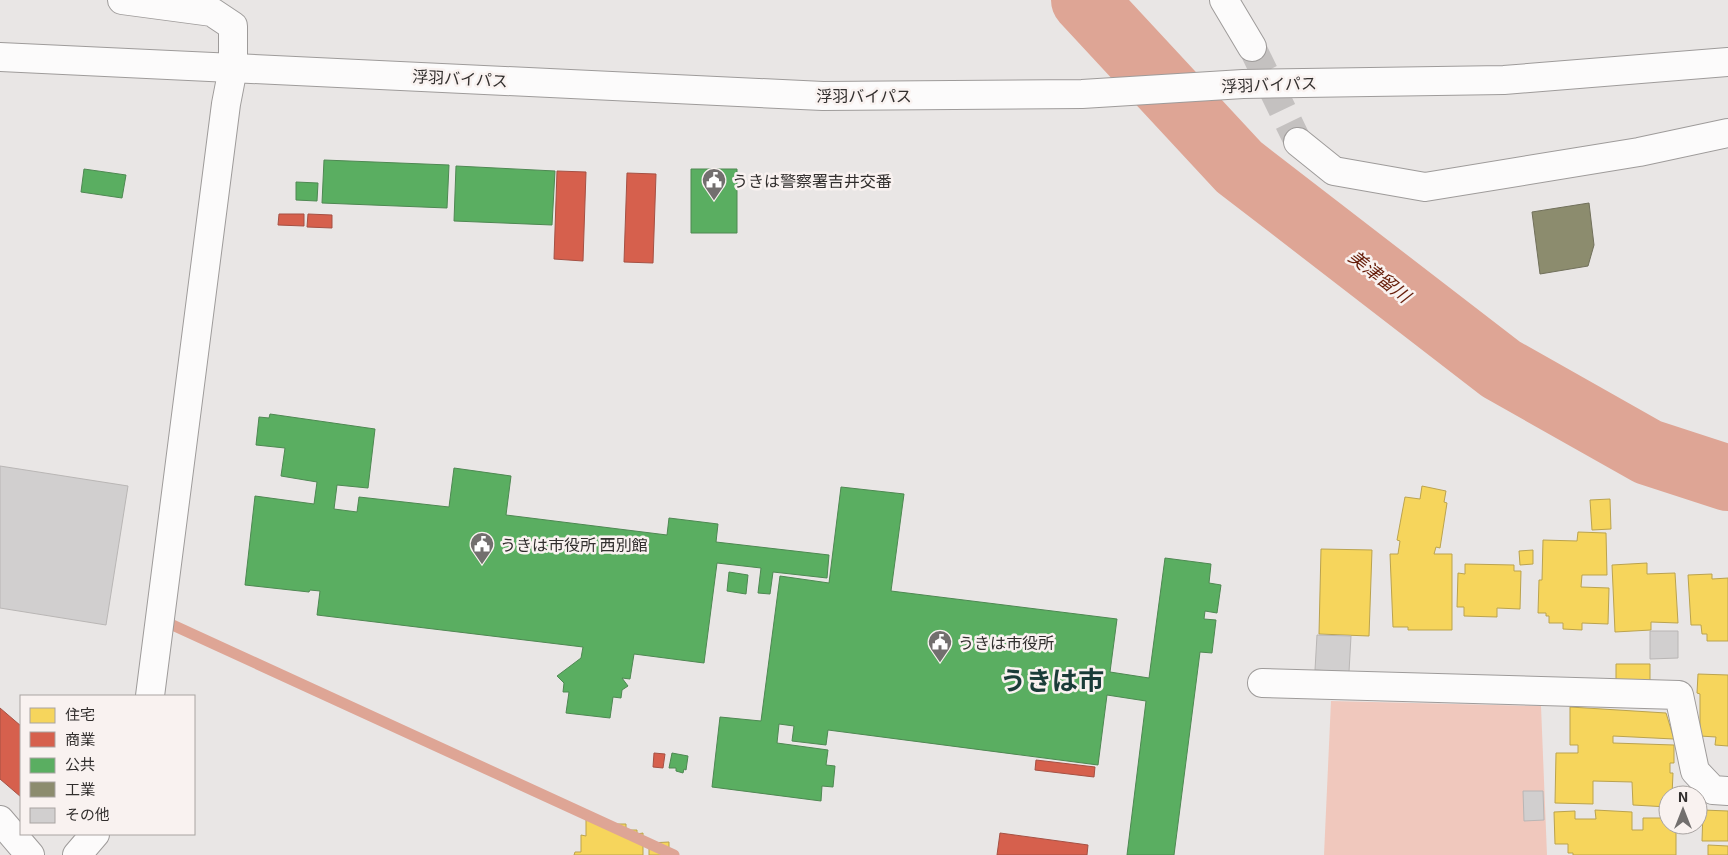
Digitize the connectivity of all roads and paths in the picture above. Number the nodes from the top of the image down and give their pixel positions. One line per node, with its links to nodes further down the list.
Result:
1 (122, 0): 6 (main road)
2 (1224, 0): 3 (main road)
3 (1252, 47)
4 (0, 57): 6 (main road, 浮羽バイパス)
5 (1728, 62): 6 (main road, 浮羽バイパス)
6 (234, 68): 10 (main road)
7 (1728, 133): 8 (main road)
8 (1298, 142)
9 (1262, 683): 11 (main road)
10 (150, 695)
11 (1728, 791)
12 (0, 820): 14 (main road)
13 (94, 835): 15 (main road)
14 (30, 855)
15 (77, 855)

